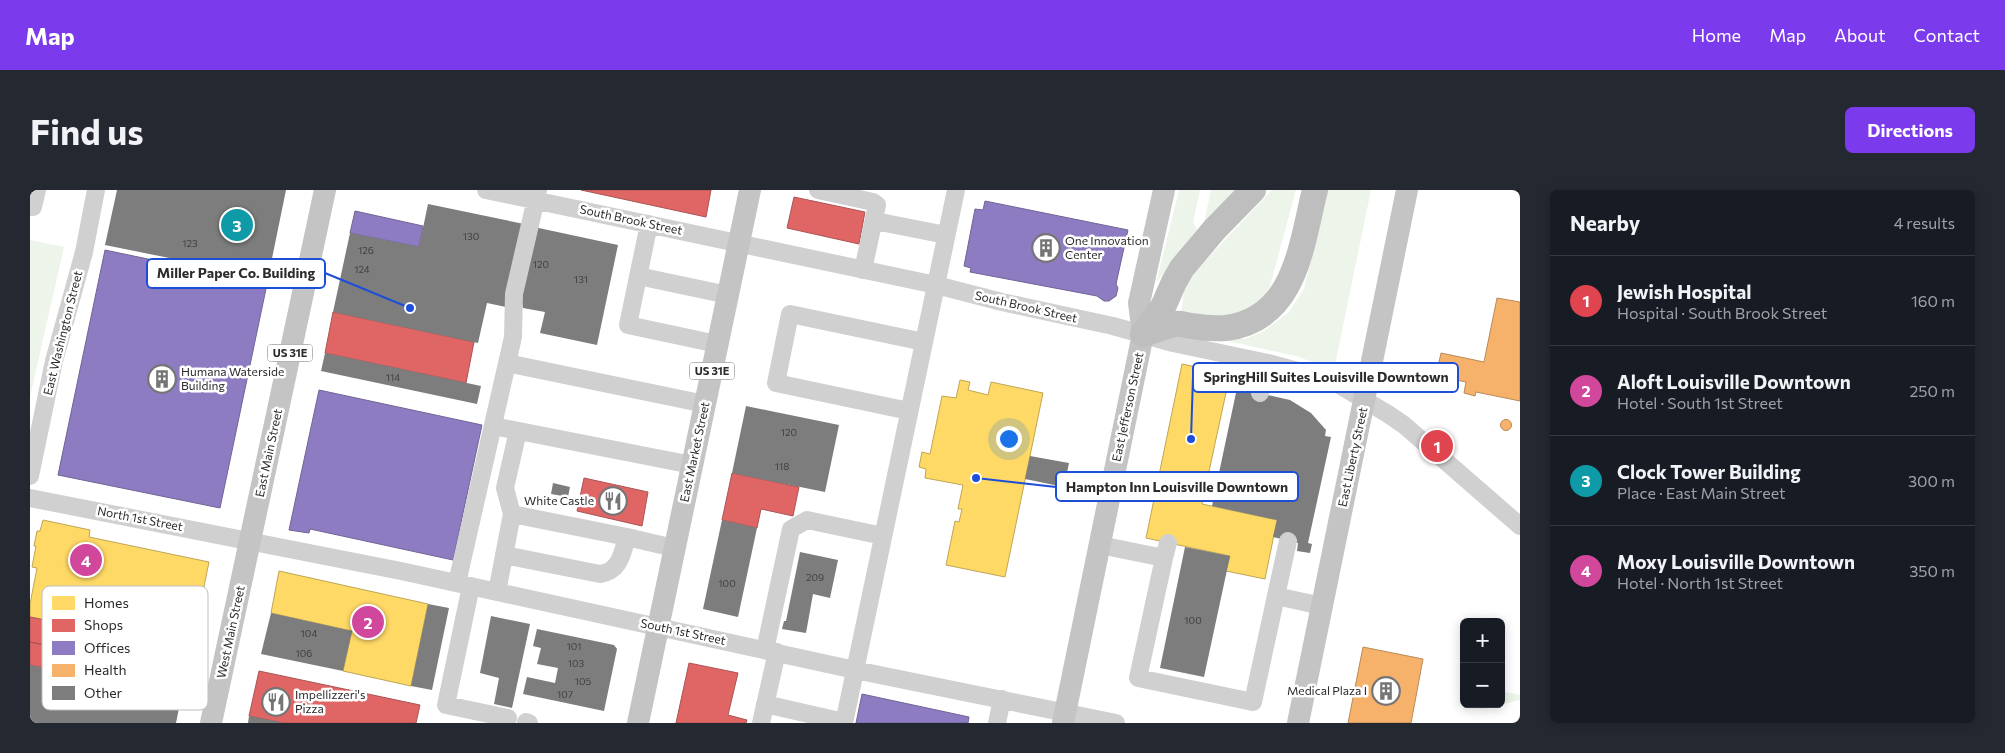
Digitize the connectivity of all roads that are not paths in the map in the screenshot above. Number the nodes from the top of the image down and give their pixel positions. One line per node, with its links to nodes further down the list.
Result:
1 (37, 190): 13 (street)
2 (96, 190): 34 (street, East Washington Street)
3 (325, 190): 40 (main road, East Main Street / US 31E)
4 (486, 190): 12 (street, South Brook Street)
5 (750, 190): 17 (main road, East Market Street / US 31E)
6 (818, 190): 14 (street)
7 (956, 190): 16 (street)
8 (1164, 190): 22 (main road, East Jefferson Street)
9 (1253, 190): 22 (highway)
10 (1314, 190): 22 (highway)
11 (1407, 190): 28 (main road, East Liberty Street)
12 (537, 195): 15 (street, South Brook Street); 25 (street)
13 (30, 207)
14 (875, 220): 16 (street); 18 (street)
15 (649, 224): 17 (street, South Brook Street); 19 (street)
16 (946, 235): 20 (street)
17 (739, 243): 18 (street, South Brook Street); 21 (main road, East Market Street / US 31E)
18 (863, 270): 20 (street, South Brook Street)
19 (638, 276): 21 (street); 24 (street)
20 (936, 285): 22 (street, South Brook Street); 23 (street)
21 (728, 295): 24 (main road, East Market Street / US 31E)
22 (1143, 334): 26 (street, South Brook Street); 42 (main road, East Jefferson Street)
23 (924, 342): 30 (street); 30 (street)
24 (717, 344): 29 (main road, East Market Street / US 31E)
25 (507, 363): 29 (street); 31 (street)
26 (1268, 363): 27 (street); 28 (street, South Brook Street)
27 (1260, 394)
28 (1365, 400): 37 (street, South Brook Street); 48 (main road, East Liberty Street)
29 (705, 404): 33 (main road, East Market Street / US 31E)
30 (909, 411): 38 (street)
31 (493, 426): 32 (street); 45 (street)
32 (518, 431): 33 (street); 36 (street)
33 (692, 465): 43 (main road, East Market Street / US 31E)
34 (30, 476)
35 (30, 498): 40 (street, North 1st Street)
36 (512, 514): 39 (street); 44 (street)
37 (1520, 526)
38 (883, 536): 50 (street); 51 (street)
39 (627, 537): 43 (street); 44 (street)
40 (250, 540): 45 (street, South 1st Street); 56 (main road, West Main Street / US 31E)
41 (1288, 541): 47 (street)
42 (1100, 545): 47 (street); 54 (main road, East Jefferson Street)
43 (674, 548): 49 (main road, East Market Street / US 31E)
44 (504, 555): 46 (street)
45 (464, 585): 46 (street, South 1st Street); 55 (street)
46 (497, 592): 49 (street, South 1st Street)
47 (1276, 596): 48 (street)
48 (1322, 606): 62 (main road, East Liberty Street)
49 (658, 626): 50 (street, South 1st Street); 57 (main road, US 31E)
50 (771, 651): 51 (street, South 1st Street); 53 (street)
51 (855, 670): 52 (street, South 1st Street); 59 (street)
52 (1002, 699): 54 (street, South 1st Street); 60 (street)
53 (766, 704): 58 (street); 59 (street)
54 (1064, 717): 61 (street, South 1st Street)
55 (508, 718)
56 (211, 723)
57 (638, 723)
58 (761, 723)
59 (844, 723)
60 (997, 723)
61 (1116, 723)
62 (1298, 723)

